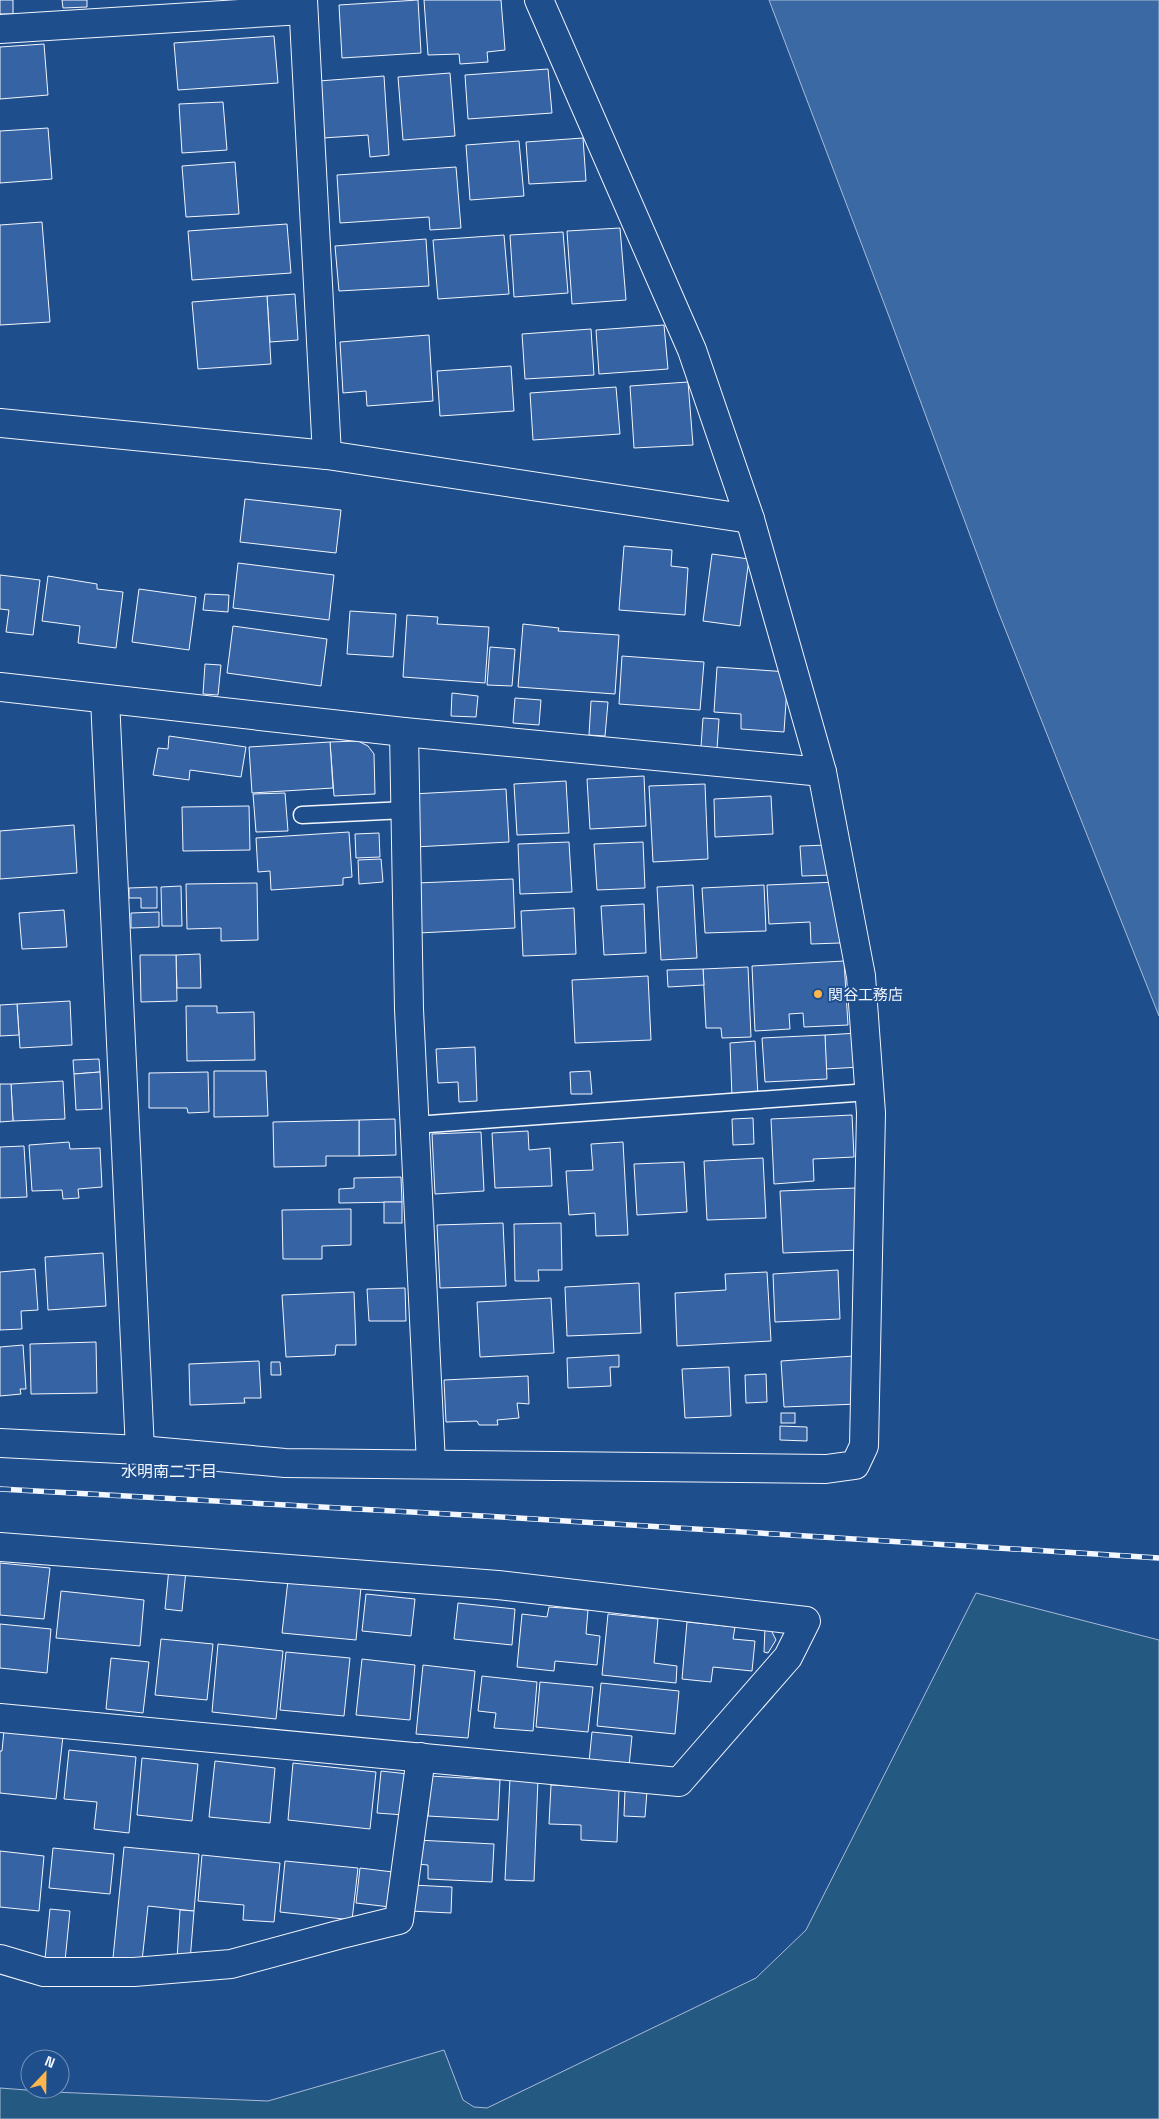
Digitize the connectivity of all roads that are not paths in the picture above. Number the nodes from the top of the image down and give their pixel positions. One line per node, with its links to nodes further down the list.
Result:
1 (539, 0): 6 (street)
2 (303, 5): 3 (street); 5 (street)
3 (0, 29)
4 (0, 423): 5 (street)
5 (327, 454): 6 (street)
6 (750, 519): 10 (street)
7 (0, 687): 8 (street)
8 (105, 699): 9 (street); 16 (street)
9 (404, 732): 10 (street); 11 (street)
10 (822, 772): 13 (street)
11 (405, 810): 12 (lane); 14 (street)
12 (302, 815)
13 (869, 1092): 14 (lane); 17 (street)
14 (415, 1125): 17 (street)
15 (0, 1443): 16 (street)
16 (140, 1450): 17 (street)
17 (431, 1464)
18 (0, 1547): 20 (street)
19 (0, 1718): 20 (street)
20 (421, 1757): 21 (street)
21 (0, 1959)

